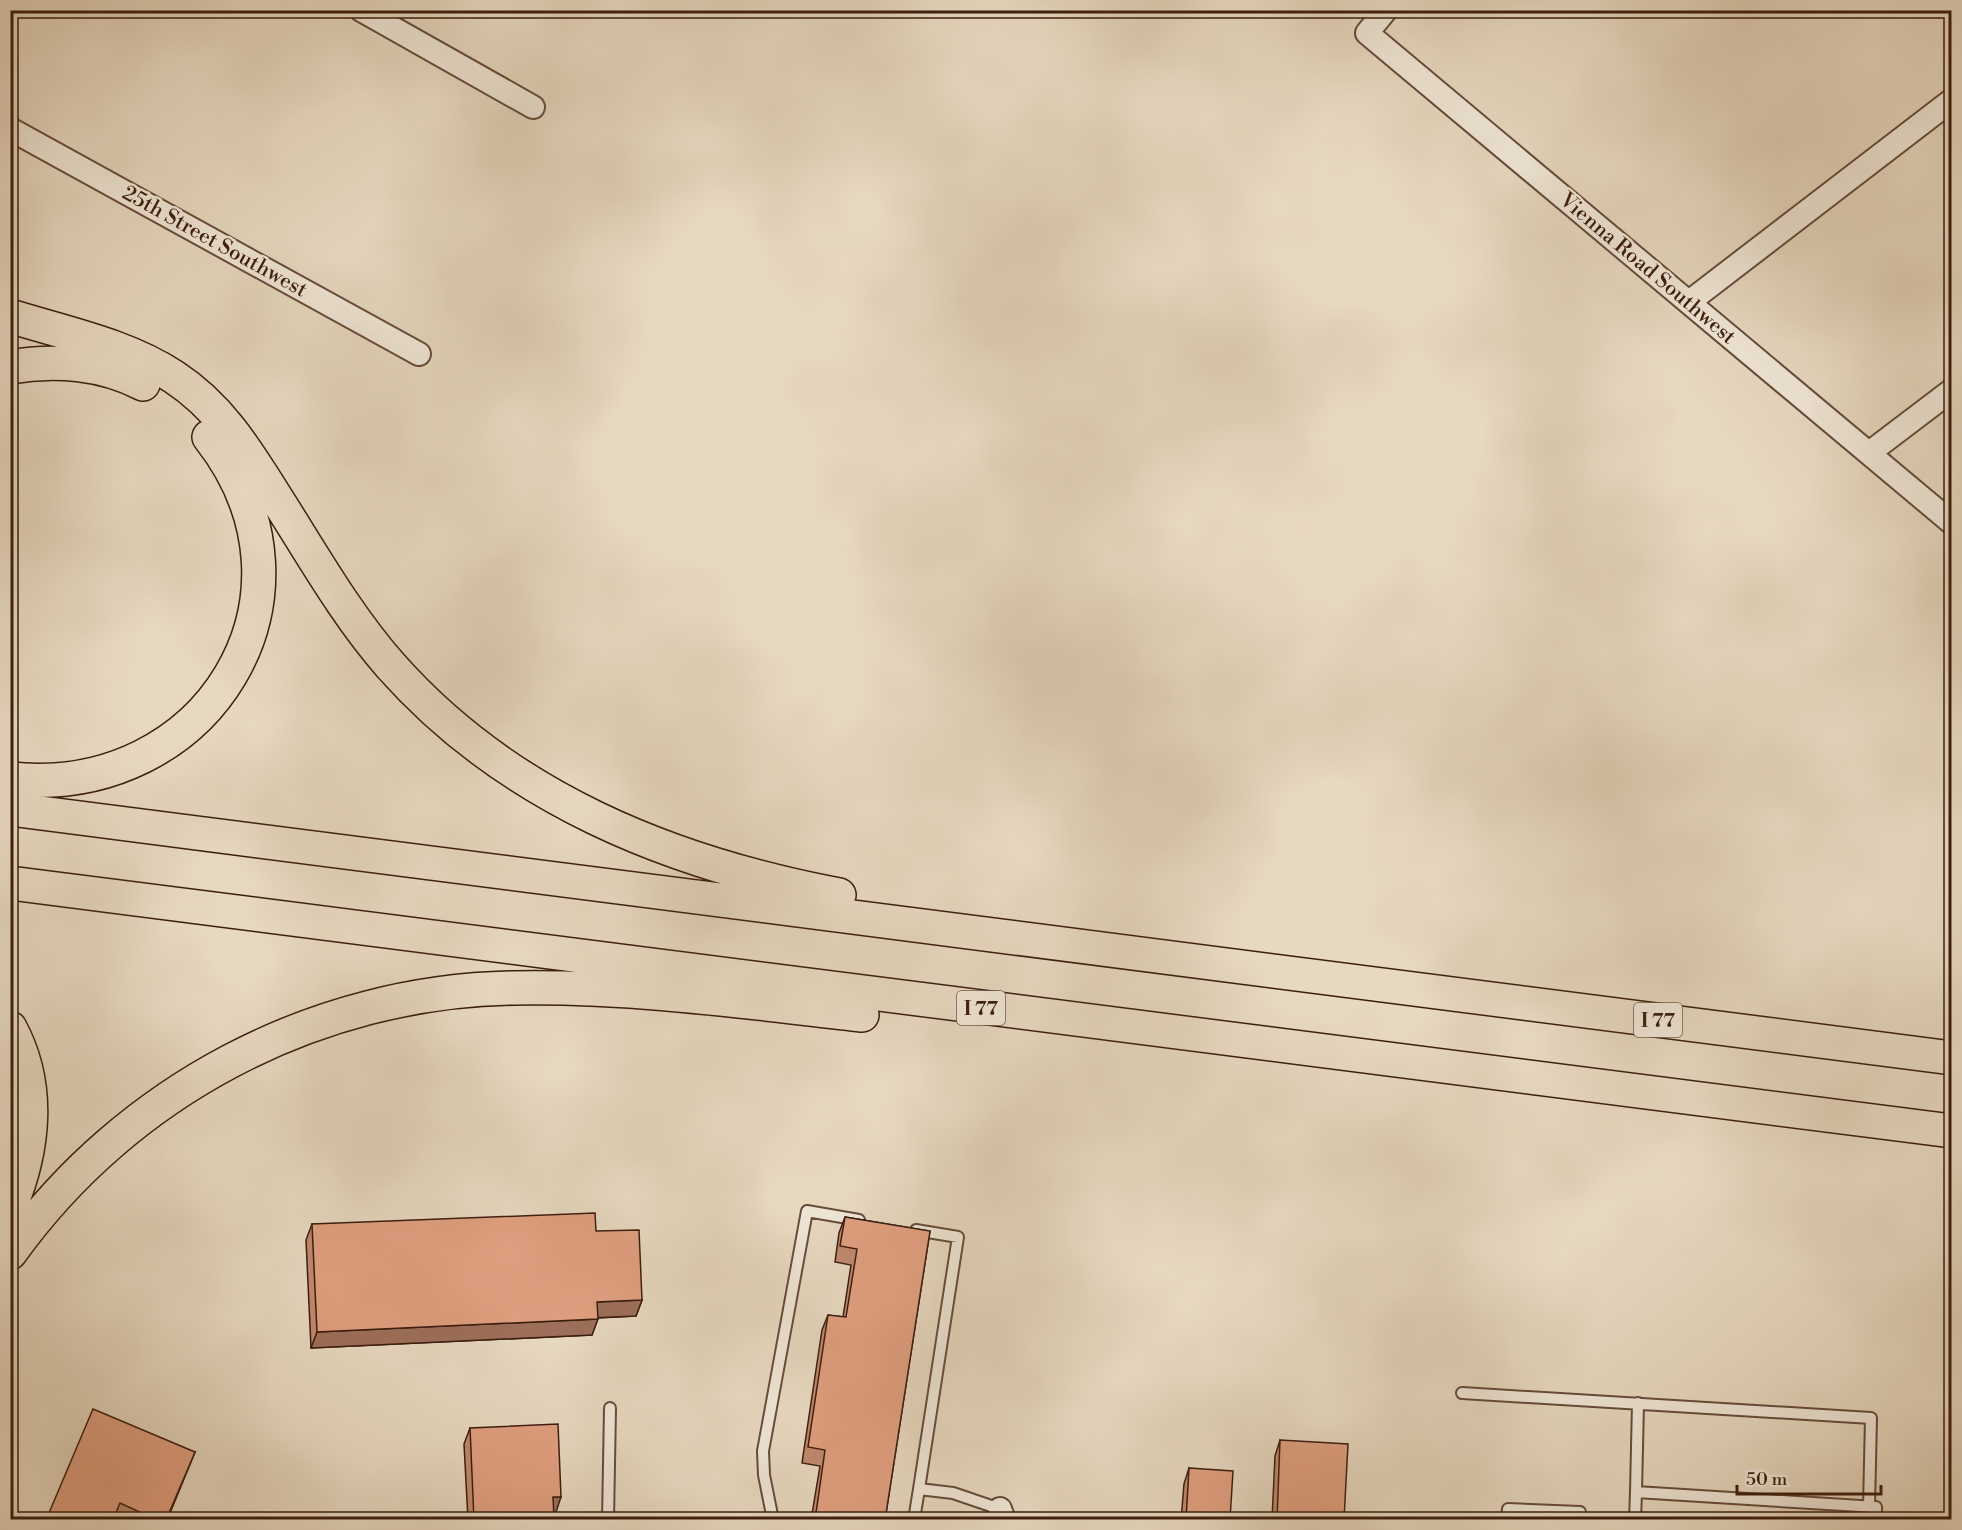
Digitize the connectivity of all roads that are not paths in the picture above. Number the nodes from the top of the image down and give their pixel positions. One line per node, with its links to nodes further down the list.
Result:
1 (361, 10): 4 (street)
2 (1386, 10): 6 (street, Vienna Road Southwest)
3 (1952, 99): 6 (street)
4 (533, 106)
5 (10, 129): 8 (street, 25th Street Southwest)
6 (1689, 303): 11 (street, Vienna Road Southwest)
7 (10, 316): 16 (highway)
8 (419, 354)
9 (10, 367): 13 (highway)
10 (1952, 390): 11 (street)
11 (1869, 453): 12 (street, Vienna Road Southwest)
12 (1952, 523)
13 (10, 779)
14 (10, 809): 16 (highway, I 77)
15 (10, 883): 19 (highway, I 77)
16 (1364, 982): 18 (highway, I 77)
17 (10, 1028): 21 (highway)
18 (1952, 1058)
19 (1492, 1073): 20 (highway, I 77); 24 (highway)
20 (1952, 1131)
21 (10, 1206)
22 (865, 1221): 34 (lane)
23 (900, 1227): 28 (lane)
24 (10, 1253)
25 (1462, 1393): 26 (lane)
26 (1638, 1403): 29 (lane); 30 (lane)
27 (610, 1408): 33 (lane)
28 (919, 1489): 32 (lane); 35 (lane)
29 (1636, 1492): 30 (lane); 37 (lane)
30 (1869, 1507): 38 (lane)
31 (1580, 1512): 36 (lane)
32 (1002, 1514)
33 (608, 1520)
34 (773, 1520)
35 (914, 1520)
36 (1507, 1520)
37 (1635, 1520)
38 (1875, 1520)

